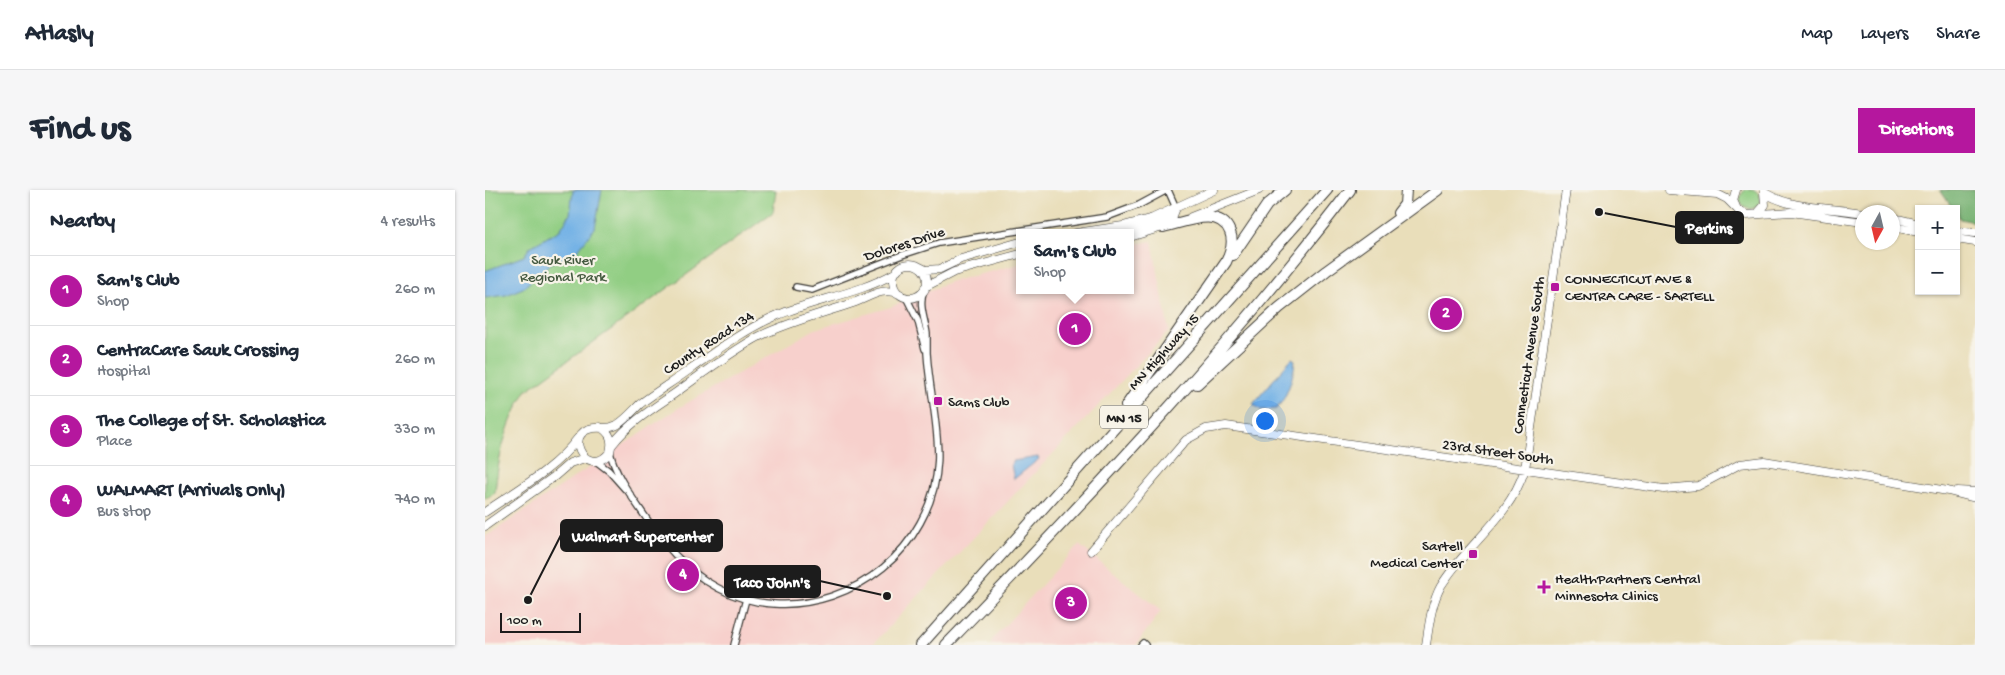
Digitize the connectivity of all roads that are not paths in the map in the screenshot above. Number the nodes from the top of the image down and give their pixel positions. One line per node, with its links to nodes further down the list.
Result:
1 (1167, 190): 13 (street); 22 (street, Dolores Drive)
2 (1213, 190): 13 (street)
3 (1259, 190): 20 (street)
4 (1285, 190): 37 (highway)
5 (1327, 190): 48 (highway, MN Highway 15 / MN 15)
6 (1350, 190): 44 (highway, MN 15)
7 (1406, 190): 21 (highway)
8 (1438, 190): 21 (highway)
9 (1566, 190): 49 (street, Connecticut Avenue South)
10 (1669, 190): 14 (street)
11 (1736, 190): 14 (street)
12 (1764, 191): 15 (street); 16 (street)
13 (1176, 208): 23 (street); 24 (street)
14 (1736, 208): 16 (street)
15 (1855, 212)
16 (1755, 214): 18 (street)
17 (1900, 220): 19 (street)
18 (1855, 221)
19 (1915, 223)
20 (1163, 227): 30 (street); 37 (highway)
21 (1383, 228): 44 (highway)
22 (1029, 229)
23 (1099, 229)
24 (1134, 229)
25 (1900, 229): 27 (street)
26 (1016, 231): 38 (street, Dolores Drive)
27 (1915, 231)
28 (1960, 232): 29 (street)
29 (1975, 234)
30 (1134, 236)
31 (1960, 240): 32 (street)
32 (1975, 242)
33 (1016, 243): 35 (street)
34 (1016, 255): 39 (street)
35 (918, 266): 36 (street); 39 (street)
36 (895, 273): 40 (street); 42 (street, County Road 134)
37 (1211, 284): 48 (highway)
38 (796, 287)
39 (925, 288): 40 (street); 41 (street)
40 (903, 295): 41 (street); 45 (street, County Road 134)
41 (927, 353): 57 (street)
42 (600, 427): 43 (street); 45 (street)
43 (583, 432): 46 (street); 54 (street)
44 (1139, 440): 60 (highway, MN 15)
45 (611, 448): 47 (street); 52 (street)
46 (585, 458): 47 (street); 55 (street)
47 (596, 461): 52 (street)
48 (1084, 463): 59 (highway, MN Highway 15 / MN 15)
49 (1525, 469): 50 (street, 23rd Street South); 56 (street, 23rd Street South); 61 (street, Connecticut Avenue South)
50 (1948, 490): 51 (street, 23rd Street South); 53 (street, 23rd Street South)
51 (1975, 492)
52 (630, 494): 57 (street)
53 (1975, 498)
54 (485, 512)
55 (485, 526)
56 (1091, 551)
57 (746, 598): 58 (street)
58 (734, 645)
59 (921, 645)
60 (946, 645)
61 (1426, 645)

